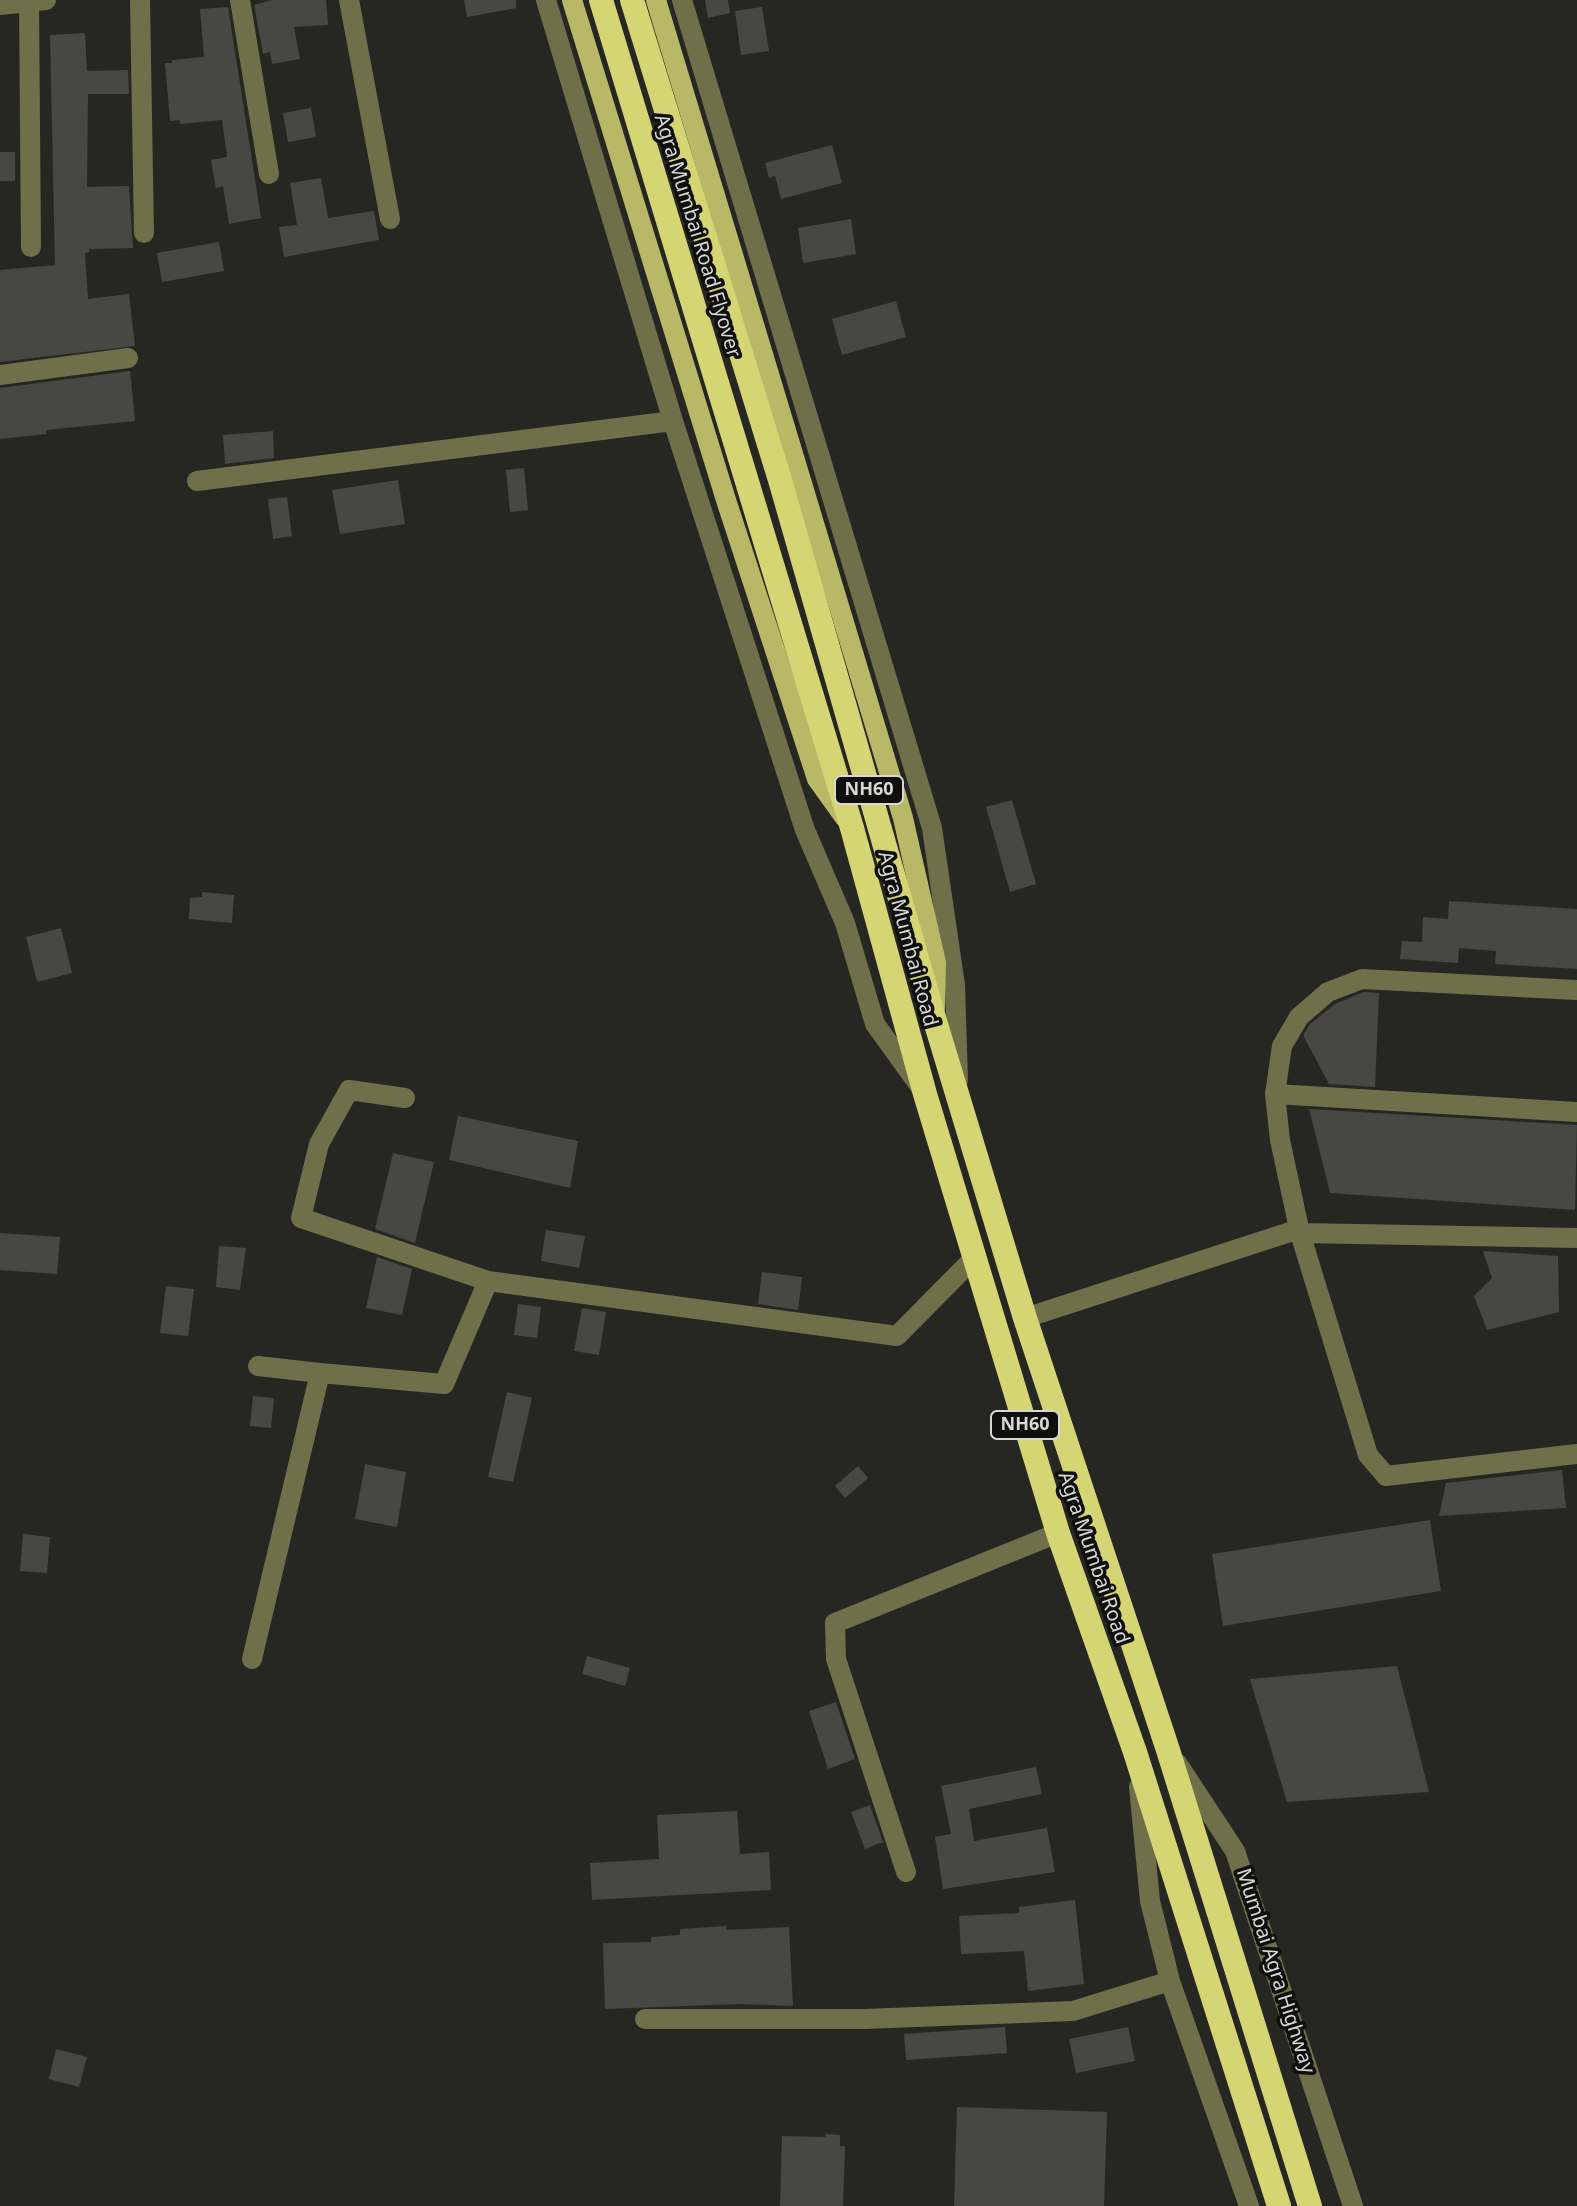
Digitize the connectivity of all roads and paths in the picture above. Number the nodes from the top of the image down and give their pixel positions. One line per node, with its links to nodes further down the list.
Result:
1 (140, 0): 14 (street)
2 (240, 0): 12 (street)
3 (349, 0): 13 (street)
4 (546, 0): 18 (street)
5 (572, 0): 20 (main road)
6 (601, 0): 20 (highway, Agra Mumbai Road Flyover / NH60)
7 (632, 0): 22 (highway, Agra Mumbai Road Flyover / NH60)
8 (656, 0): 22 (main road)
9 (682, 0): 26 (street)
10 (37, 1): 11 (street); 15 (street)
11 (0, 5)
12 (269, 174)
13 (390, 219)
14 (144, 233)
15 (31, 247)
16 (128, 358): 17 (street)
17 (0, 375)
18 (673, 421): 19 (street); 23 (street)
19 (197, 481)
20 (852, 828): 23 (highway, Agra Mumbai Road / NH60)
21 (1577, 990): 24 (street)
22 (935, 1021): 26 (highway, NH60)
23 (925, 1094): 30 (highway, Agra Mumbai Road / NH60)
24 (1275, 1094): 27 (street); 28 (street)
25 (405, 1098): 31 (street)
26 (959, 1100): 32 (highway, Agra Mumbai Road / NH60)
27 (1577, 1112)
28 (1300, 1233): 29 (street); 32 (street); 35 (street)
29 (1577, 1238)
30 (974, 1258): 31 (street); 36 (highway, Agra Mumbai Road / NH60)
31 (488, 1281): 34 (street)
32 (1025, 1318): 38 (highway, Agra Mumbai Road / NH60)
33 (258, 1366): 34 (street)
34 (320, 1373): 37 (street)
35 (1577, 1454)
36 (1058, 1533): 39 (highway, Agra Mumbai Road / NH60); 40 (street)
37 (252, 1659)
38 (1168, 1750): 45 (highway, Agra Mumbai Road / NH60); 46 (street, Mumbai Agra Highway)
39 (1135, 1752): 41 (street); 44 (highway, Agra Mumbai Road / NH60)
40 (906, 1872)
41 (1170, 1981): 42 (street); 43 (street)
42 (645, 2019)
43 (1249, 2206)
44 (1279, 2206)
45 (1310, 2206)
46 (1353, 2206)

